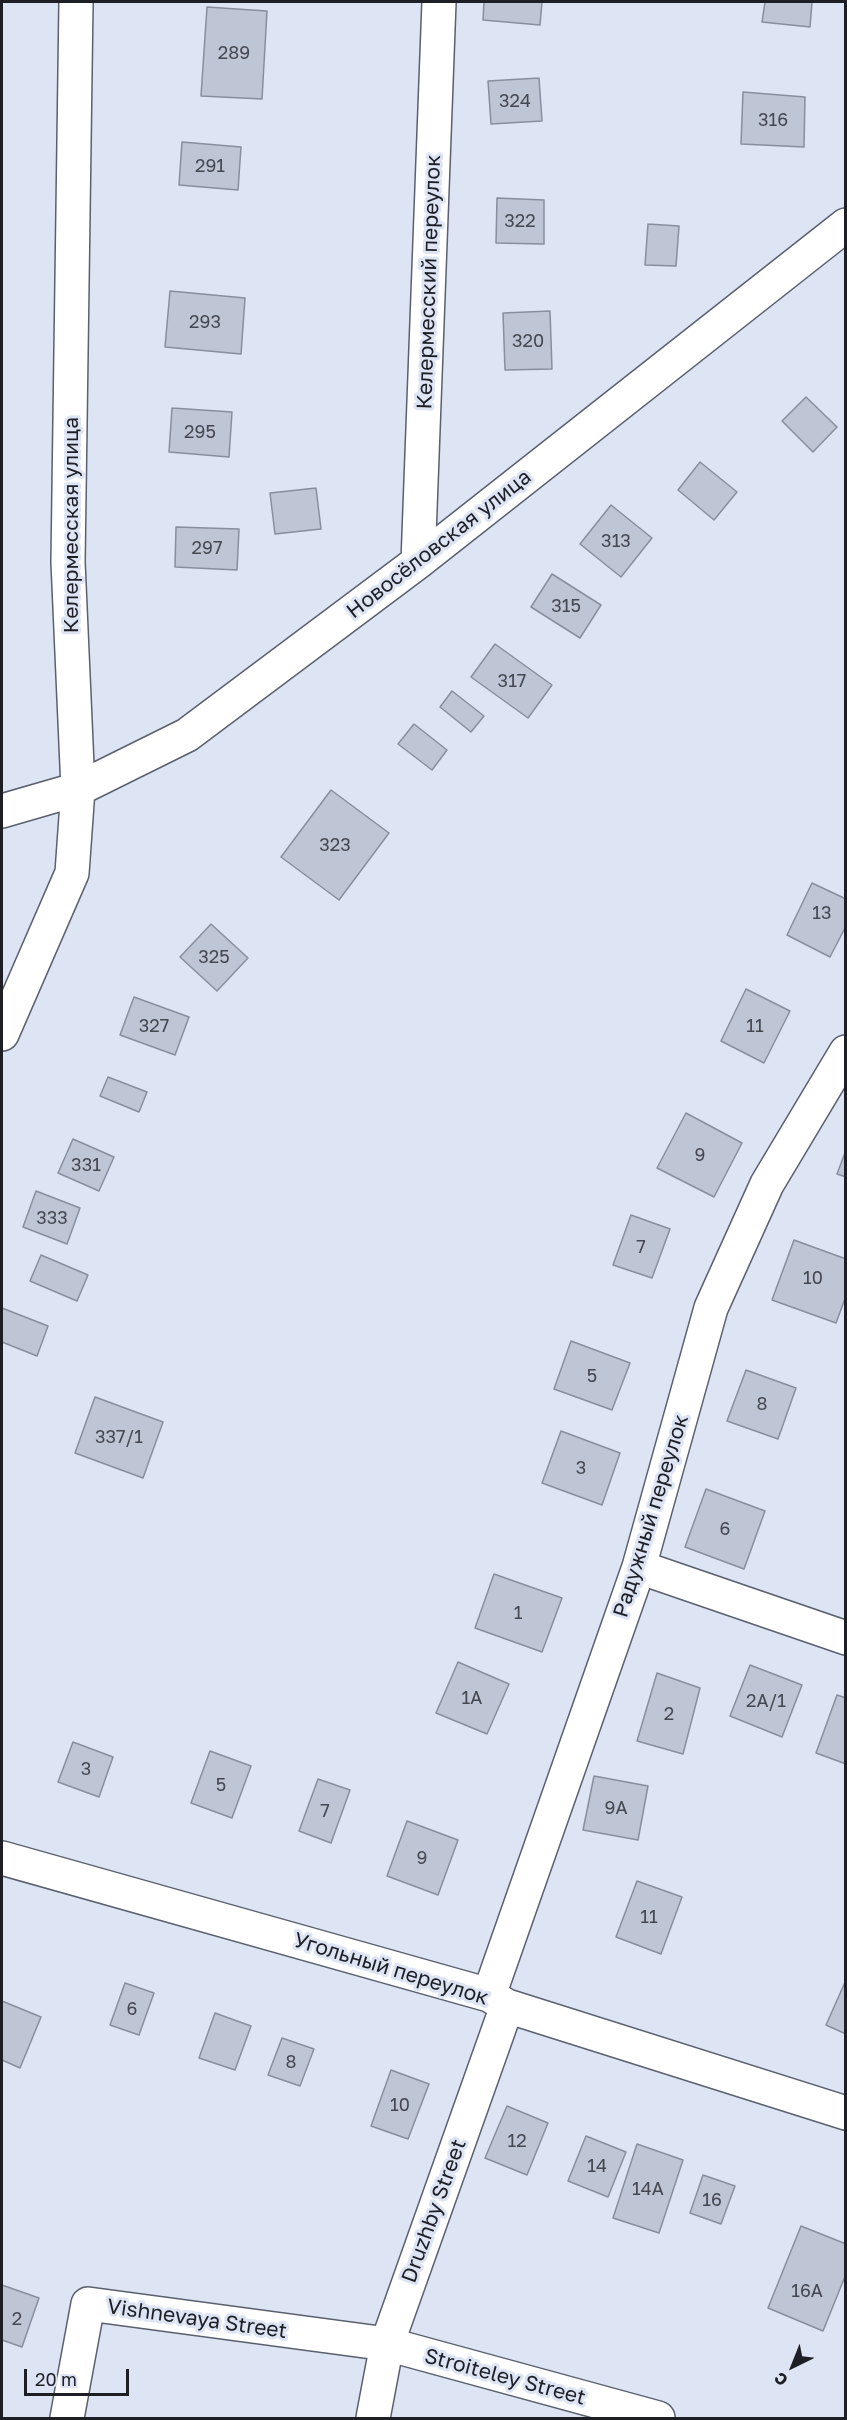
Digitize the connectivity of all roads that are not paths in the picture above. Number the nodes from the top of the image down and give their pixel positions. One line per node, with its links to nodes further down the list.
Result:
1 (76, 2): 5 (street, Келермесская улица)
2 (439, 2): 4 (street, Келермесский переулок)
3 (846, 225): 4 (street, Новосёловская улица)
4 (418, 561): 5 (street, Новосёловская улица)
5 (78, 789): 6 (street, Новосёловская улица); 7 (street, Келермесская улица)
6 (2, 811)
7 (2, 1034)
8 (846, 1052): 9 (street, Радужный переулок)
9 (639, 1567): 10 (street); 12 (street, Радужный переулок)
10 (846, 1638)
11 (2, 1857): 12 (street, Угольный переулок)
12 (498, 2001): 13 (street, Угольный переулок); 14 (street, Druzhby Street)
13 (846, 2113)
14 (387, 2344): 15 (street, Vishnevaya Street); 16 (street, Druzhby Street); 17 (street, Stroiteley Street)
15 (67, 2418)
16 (374, 2418)
17 (658, 2418)

